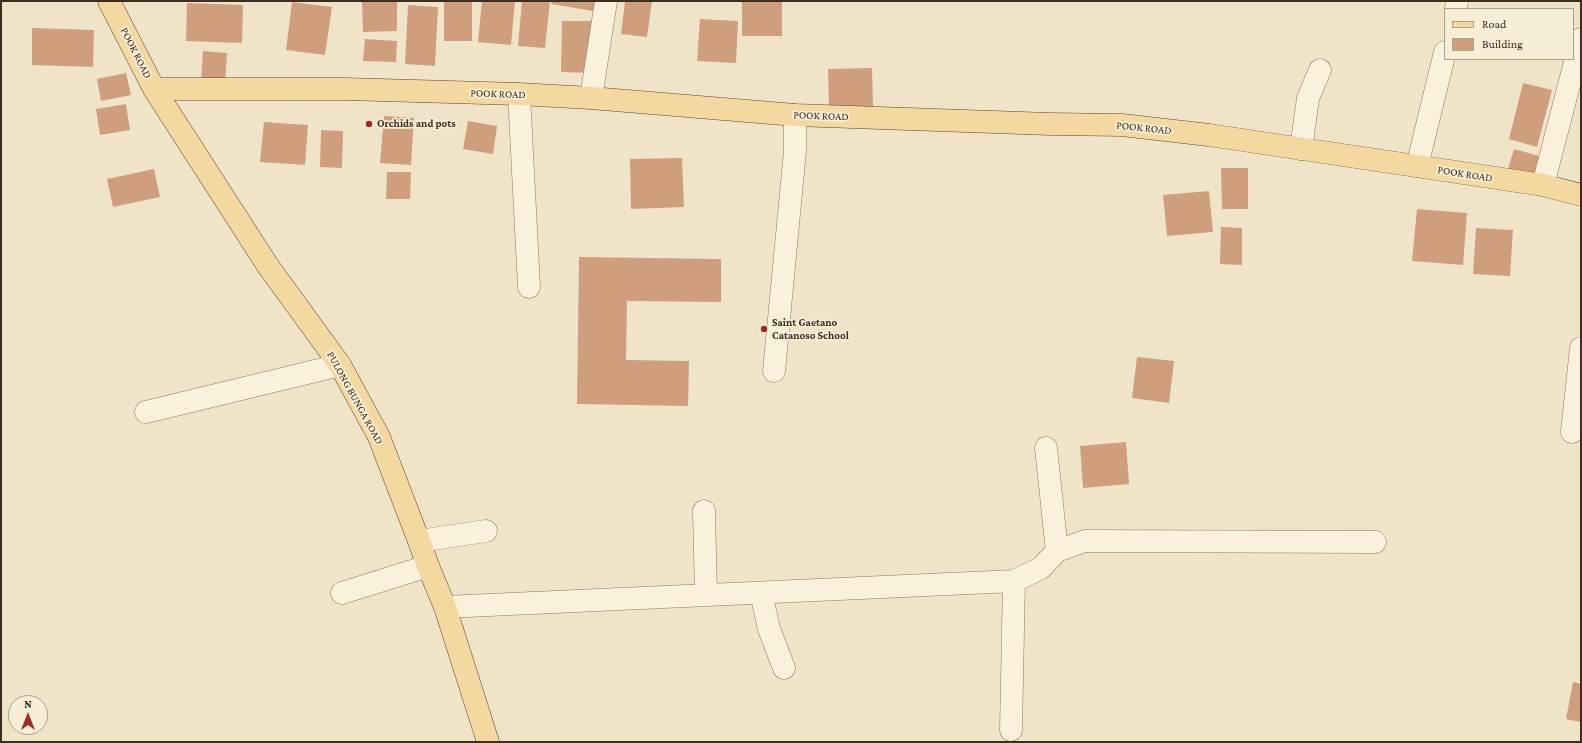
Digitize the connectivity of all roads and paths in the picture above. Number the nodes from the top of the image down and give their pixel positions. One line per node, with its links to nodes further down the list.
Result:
1 (109, 1): 6 (main road, POOK ROAD)
2 (606, 1): 8 (street)
3 (1581, 40): 12 (street)
4 (1444, 56): 11 (street)
5 (1320, 70): 10 (street)
6 (154, 88): 7 (main road, POOK ROAD); 16 (main road, PULONG BUNGA ROAD)
7 (519, 94): 8 (main road, POOK ROAD); 14 (street)
8 (591, 98): 9 (main road, POOK ROAD)
9 (795, 115): 10 (main road, POOK ROAD); 17 (street)
10 (1301, 149): 11 (main road, POOK ROAD)
11 (1417, 166): 12 (main road, POOK ROAD)
12 (1543, 185): 13 (main road, POOK ROAD)
13 (1581, 195)
14 (529, 287)
15 (1581, 348): 19 (street)
16 (340, 364): 18 (street); 23 (main road, PULONG BUNGA ROAD)
17 (774, 371)
18 (146, 412)
19 (1572, 432)
20 (1046, 448): 25 (street)
21 (704, 511): 30 (street)
22 (486, 531): 23 (street)
23 (420, 541): 26 (main road, PULONG BUNGA ROAD)
24 (1375, 542): 25 (street)
25 (1056, 551): 27 (street)
26 (428, 566): 28 (street); 31 (main road, PULONG BUNGA ROAD)
27 (1014, 581): 29 (street); 33 (street)
28 (342, 593)
29 (761, 593): 30 (street); 32 (street)
30 (706, 595): 31 (street)
31 (444, 607): 34 (main road, PULONG BUNGA ROAD)
32 (784, 668)
33 (1011, 730)
34 (488, 742)

